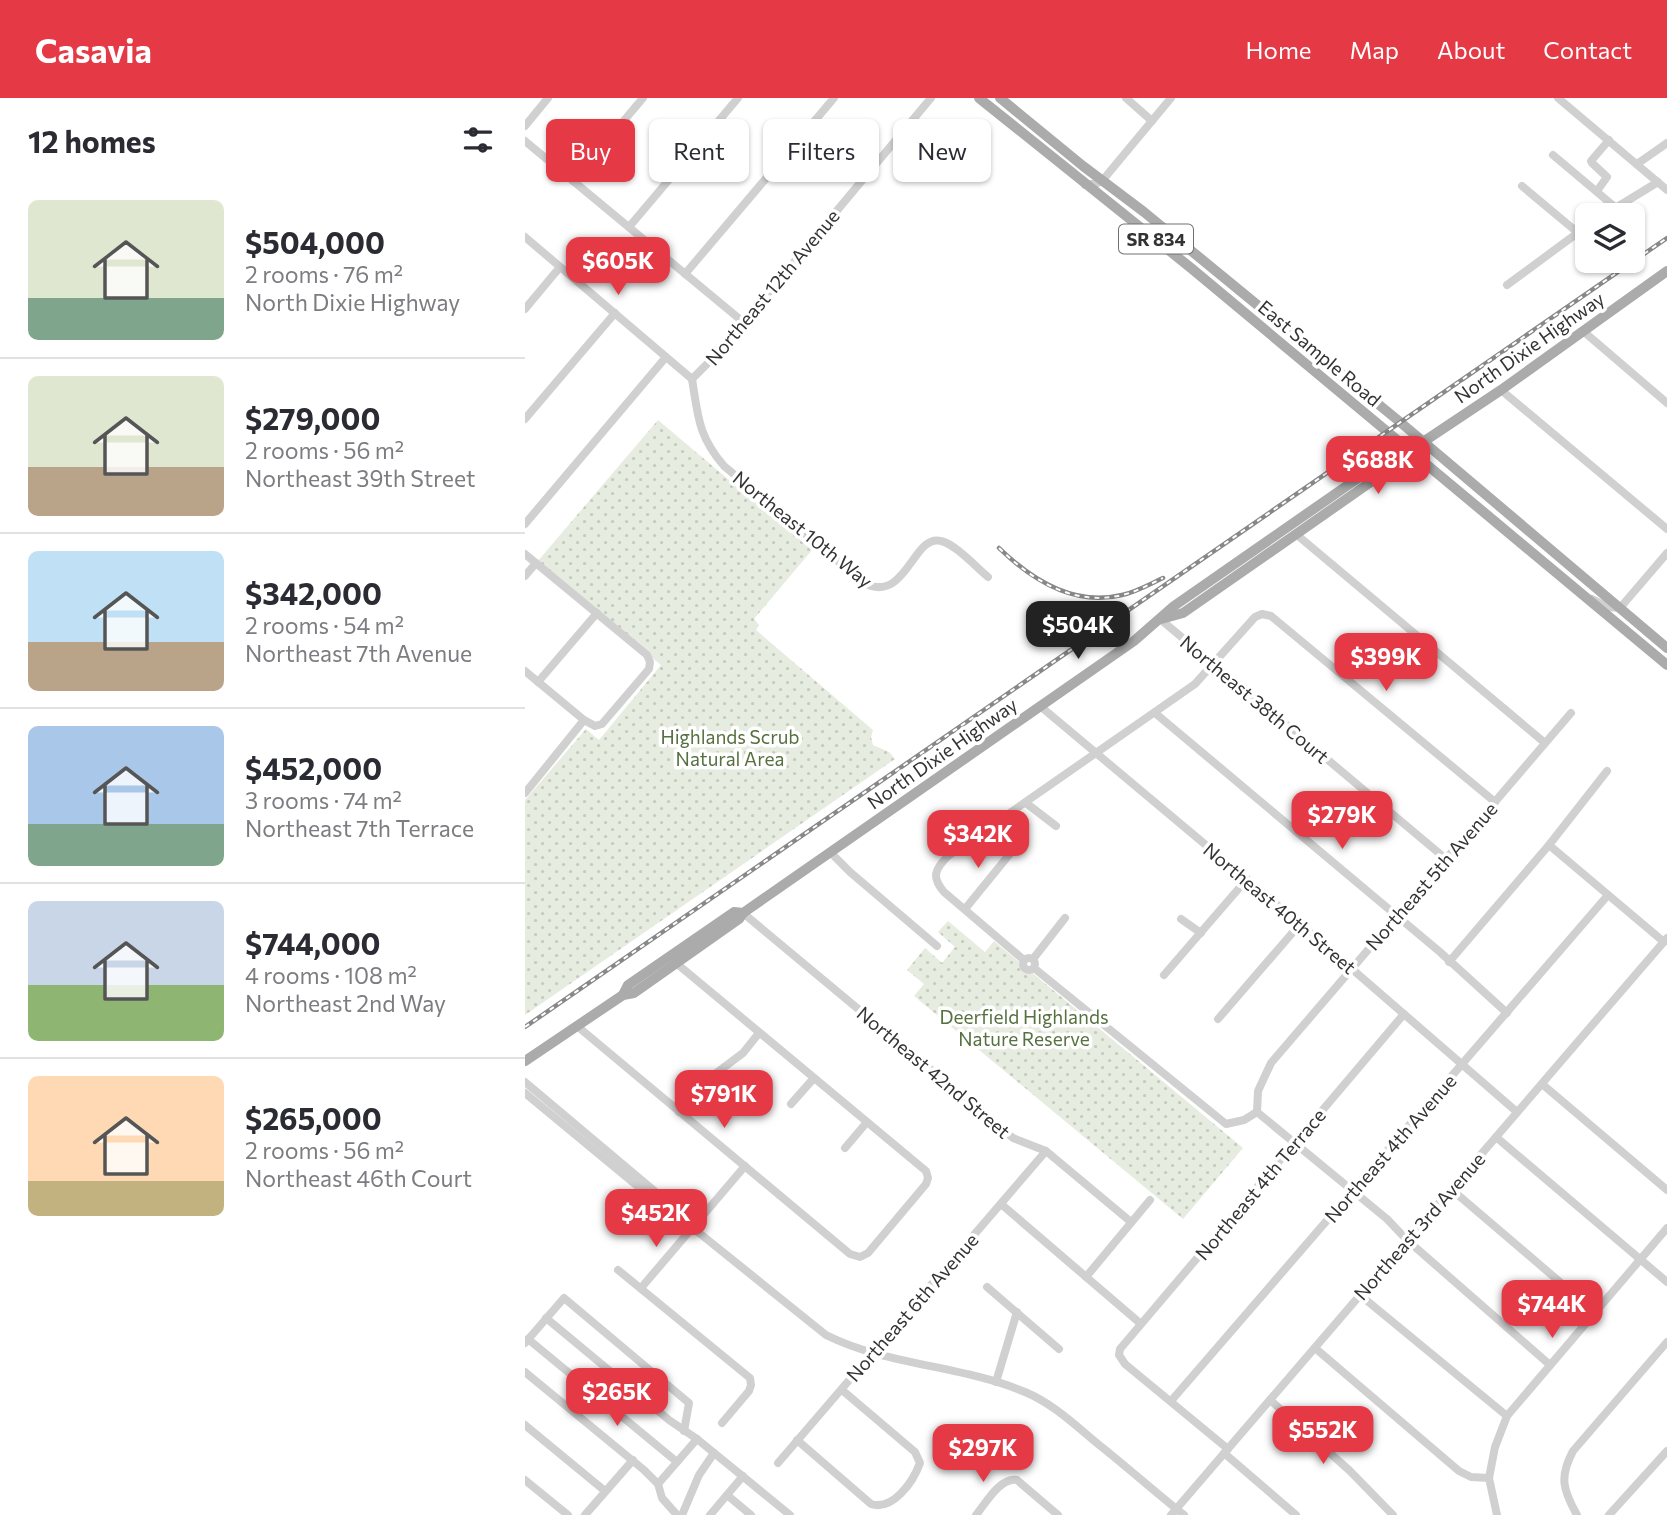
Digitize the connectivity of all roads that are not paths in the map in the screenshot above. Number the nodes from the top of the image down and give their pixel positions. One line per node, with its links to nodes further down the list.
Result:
1 (548, 98): 15 (street)
2 (643, 98): 13 (street)
3 (739, 98): 33 (street)
4 (834, 98): 38 (street)
5 (931, 98): 43 (street, Northeast 12th Avenue)
6 (979, 98): 25 (main road, East Sample Road / SR 834)
7 (1000, 98): 22 (main road, East Sample Road / SR 834)
8 (1125, 98): 14 (street)
9 (1171, 98): 14 (street)
10 (1558, 98): 12 (street)
11 (1574, 98): 12 (street)
12 (1566, 104): 16 (street)
13 (625, 119)
14 (1152, 121): 22 (street)
15 (525, 126)
16 (1609, 140): 21 (street); 28 (street)
17 (525, 141): 20 (street)
18 (1667, 143): 21 (street)
19 (1553, 155): 28 (street)
20 (546, 158)
21 (1637, 164): 24 (street)
22 (1102, 180): 25 (street); 29 (main road, East Sample Road / SR 834)
23 (574, 182): 33 (street)
24 (1658, 182): 27 (street); 32 (street)
25 (1085, 185): 30 (main road, East Sample Road / SR 834)
26 (1522, 186): 34 (street)
27 (1667, 190)
28 (1597, 191): 31 (street)
29 (1117, 192): 30 (main road); 45 (main road, East Sample Road / SR 834)
30 (1099, 195): 44 (main road, East Sample Road / SR 834)
31 (1610, 203)
32 (1624, 203)
33 (629, 228): 38 (street)
34 (1575, 230)
35 (1575, 234): 40 (street)
36 (525, 237): 37 (street)
37 (560, 267): 41 (street); 42 (street)
38 (685, 274): 43 (street)
39 (1666, 274): 46 (main road, North Dixie Highway)
40 (1507, 285)
41 (525, 309)
42 (615, 313): 47 (street); 51 (street)
43 (742, 321): 48 (street, Northeast 12th Avenue)
44 (1258, 324): 45 (main road); 53 (main road, East Sample Road / SR 834)
45 (1280, 324): 52 (main road, East Sample Road / SR 834)
46 (1583, 331): 49 (main road, North Dixie Highway); 50 (street)
47 (667, 357): 48 (street); 54 (street)
48 (692, 379): 61 (street, Northeast 10th Way)
49 (1501, 390): 52 (main road, North Dixie Highway); 55 (street)
50 (1667, 403)
51 (525, 419)
52 (1424, 442): 53 (main road, North Dixie Highway); 63 (main road, East Sample Road / SR 834)
53 (1411, 450): 56 (main road, North Dixie Highway); 62 (main road, East Sample Road / SR 834); 65 (main road, North Dixie Highway)
54 (525, 524)
55 (1667, 529)
56 (1297, 535): 65 (main road, North Dixie Highway); 77 (street)
57 (1667, 553): 63 (street)
58 (525, 554): 59 (street)
59 (537, 563): 60 (street); 64 (street)
60 (525, 576)
61 (988, 577)
62 (1585, 596): 63 (street); 66 (main road, East Sample Road / SR 834)
63 (1619, 608): 67 (main road, East Sample Road / SR 834)
64 (597, 613): 72 (street); 76 (street)
65 (1160, 619): 69 (street, Northeast 38th Court); 73 (main road, North Dixie Highway)
66 (1612, 619): 67 (main road); 70 (main road, East Sample Road / SR 834)
67 (1656, 639): 68 (main road, East Sample Road / SR 834)
68 (1667, 648)
69 (1213, 665): 74 (street); 81 (street); 87 (street, Northeast 38th Court)
70 (1667, 665)
71 (525, 671): 72 (street)
72 (538, 682): 76 (street)
73 (1040, 706): 78 (street, Northeast 40th Street); 86 (main road, North Dixie Highway)
74 (1155, 713): 78 (street); 92 (street)
75 (1571, 713): 77 (street, Northeast 5th Avenue)
76 (584, 720): 80 (street)
77 (1545, 743): 81 (street, Northeast 5th Avenue)
78 (1097, 754): 82 (street); 88 (street, Northeast 40th Street)
79 (1607, 771): 84 (street)
80 (525, 793)
81 (1495, 802): 87 (street, Northeast 5th Avenue)
82 (1026, 803): 83 (street); 90 (street)
83 (1056, 826)
84 (1549, 845): 89 (street); 100 (street)
85 (1013, 850): 90 (street)
86 (831, 853): 91 (main road, North Dixie Highway); 98 (street)
87 (1446, 859): 92 (street, Northeast 5th Avenue)
88 (1247, 879): 95 (street, Northeast 40th Street); 96 (street)
89 (1608, 895): 97 (street); 105 (street, Northeast 4th Avenue)
90 (965, 909): 99 (street)
91 (743, 913): 101 (main road, North Dixie Highway); 104 (main road, North Dixie Highway); 124 (street, Northeast 42nd Street)
92 (1397, 916): 100 (street); 102 (street, Northeast 5th Avenue)
93 (1065, 919): 99 (street)
94 (1181, 919): 96 (street)
95 (1300, 924): 102 (street, Northeast 40th Street); 107 (street)
96 (1201, 933): 103 (street)
97 (1665, 940): 114 (street, Northeast 3rd Avenue)
98 (937, 946)
99 (1030, 962): 118 (street)
100 (1449, 962): 105 (street)
101 (676, 963): 104 (main road, North Dixie Highway); 109 (street)
102 (1352, 968): 106 (street, Northeast 40th Street); 118 (street, Northeast 5th Avenue)
103 (1164, 975)
104 (623, 995): 108 (main road, North Dixie Highway)
105 (1507, 1013): 111 (street, Northeast 4th Avenue)
106 (1403, 1014): 111 (street, Northeast 40th Street); 122 (street, Northeast 4th Terrace)
107 (1217, 1019)
108 (577, 1026): 110 (main road, North Dixie Highway); 117 (street)
109 (759, 1033): 112 (street); 117 (street)
110 (525, 1061)
111 (1462, 1065): 119 (street, Northeast 40th Street); 128 (street, Northeast 4th Avenue)
112 (814, 1078): 116 (street); 120 (street)
113 (525, 1082): 132 (street)
114 (1542, 1084): 119 (street, Northeast 3rd Avenue); 127 (street)
115 (525, 1093): 132 (street)
116 (791, 1104)
117 (679, 1112): 125 (street)
118 (1257, 1112): 122 (street)
119 (1517, 1112): 121 (street, Northeast 3rd Avenue)
120 (867, 1122): 123 (street); 125 (street)
121 (1496, 1137): 126 (street, Northeast 3rd Avenue); 135 (street)
122 (1295, 1142): 128 (street); 145 (street, Northeast 4th Terrace)
123 (845, 1148)
124 (1046, 1151): 130 (street, Northeast 6th Avenue); 131 (street, Northeast 42nd Street)
125 (745, 1166): 132 (street)
126 (1451, 1189): 134 (street, Northeast 3rd Avenue); 143 (street)
127 (1667, 1190)
128 (1353, 1191): 134 (street); 156 (street, Northeast 4th Avenue)
129 (1150, 1200): 131 (street)
130 (1001, 1204): 137 (street); 150 (street, Northeast 6th Avenue)
131 (1131, 1222): 137 (street)
132 (693, 1228): 140 (street); 150 (street)
133 (1667, 1228): 135 (street)
134 (1407, 1240): 141 (street, Northeast 3rd Avenue); 151 (street)
135 (1640, 1260): 138 (street); 143 (street)
136 (618, 1270): 140 (street)
137 (1086, 1277): 145 (street)
138 (1667, 1282)
139 (987, 1287): 142 (street)
140 (641, 1288): 158 (street)
141 (1360, 1295): 148 (street, Northeast 3rd Avenue); 157 (street)
142 (1017, 1312): 149 (street); 153 (street)
143 (1595, 1312): 151 (street)
144 (546, 1318): 146 (street); 160 (street); 160 (street)
145 (1141, 1324): 156 (street, Northeast 4th Terrace)
146 (527, 1341): 167 (street)
147 (1667, 1342): 188 (street)
148 (1315, 1348): 155 (street, Northeast 3rd Avenue); 170 (street)
149 (1059, 1349)
150 (873, 1353): 153 (street); 154 (street, Northeast 6th Avenue)
151 (1551, 1365): 157 (street)
152 (525, 1372): 166 (street)
153 (996, 1382): 175 (street)
154 (842, 1390): 162 (street, Northeast 6th Avenue); 162 (street)
155 (1270, 1400): 163 (street, Northeast 3rd Avenue); 186 (street)
156 (1171, 1401): 163 (street)
157 (1507, 1416): 170 (street)
158 (722, 1423)
159 (525, 1425): 173 (street)
160 (684, 1431): 161 (street)
161 (697, 1439): 165 (street); 167 (street)
162 (797, 1440): 168 (street, Northeast 6th Avenue)
163 (1226, 1451): 175 (street, Northeast 3rd Avenue); 185 (street)
164 (1667, 1451): 189 (street)
165 (714, 1453): 169 (street); 179 (street)
166 (632, 1460): 172 (street); 173 (street)
167 (677, 1462): 172 (street)
168 (778, 1463)
169 (743, 1476): 174 (street); 181 (street)
170 (1489, 1478): 187 (street)
171 (525, 1480): 177 (street)
172 (658, 1484): 179 (street)
173 (605, 1491): 178 (street)
174 (727, 1495): 176 (street); 180 (street)
175 (1174, 1512): 184 (street)
176 (713, 1514)
177 (568, 1515)
178 (585, 1515)
179 (680, 1515)
180 (751, 1515)
181 (790, 1515)
182 (976, 1515): 183 (street)
183 (1058, 1515)
184 (1184, 1515)
185 (1296, 1515)
186 (1393, 1515)
187 (1497, 1515)
188 (1577, 1515)
189 (1609, 1515)

